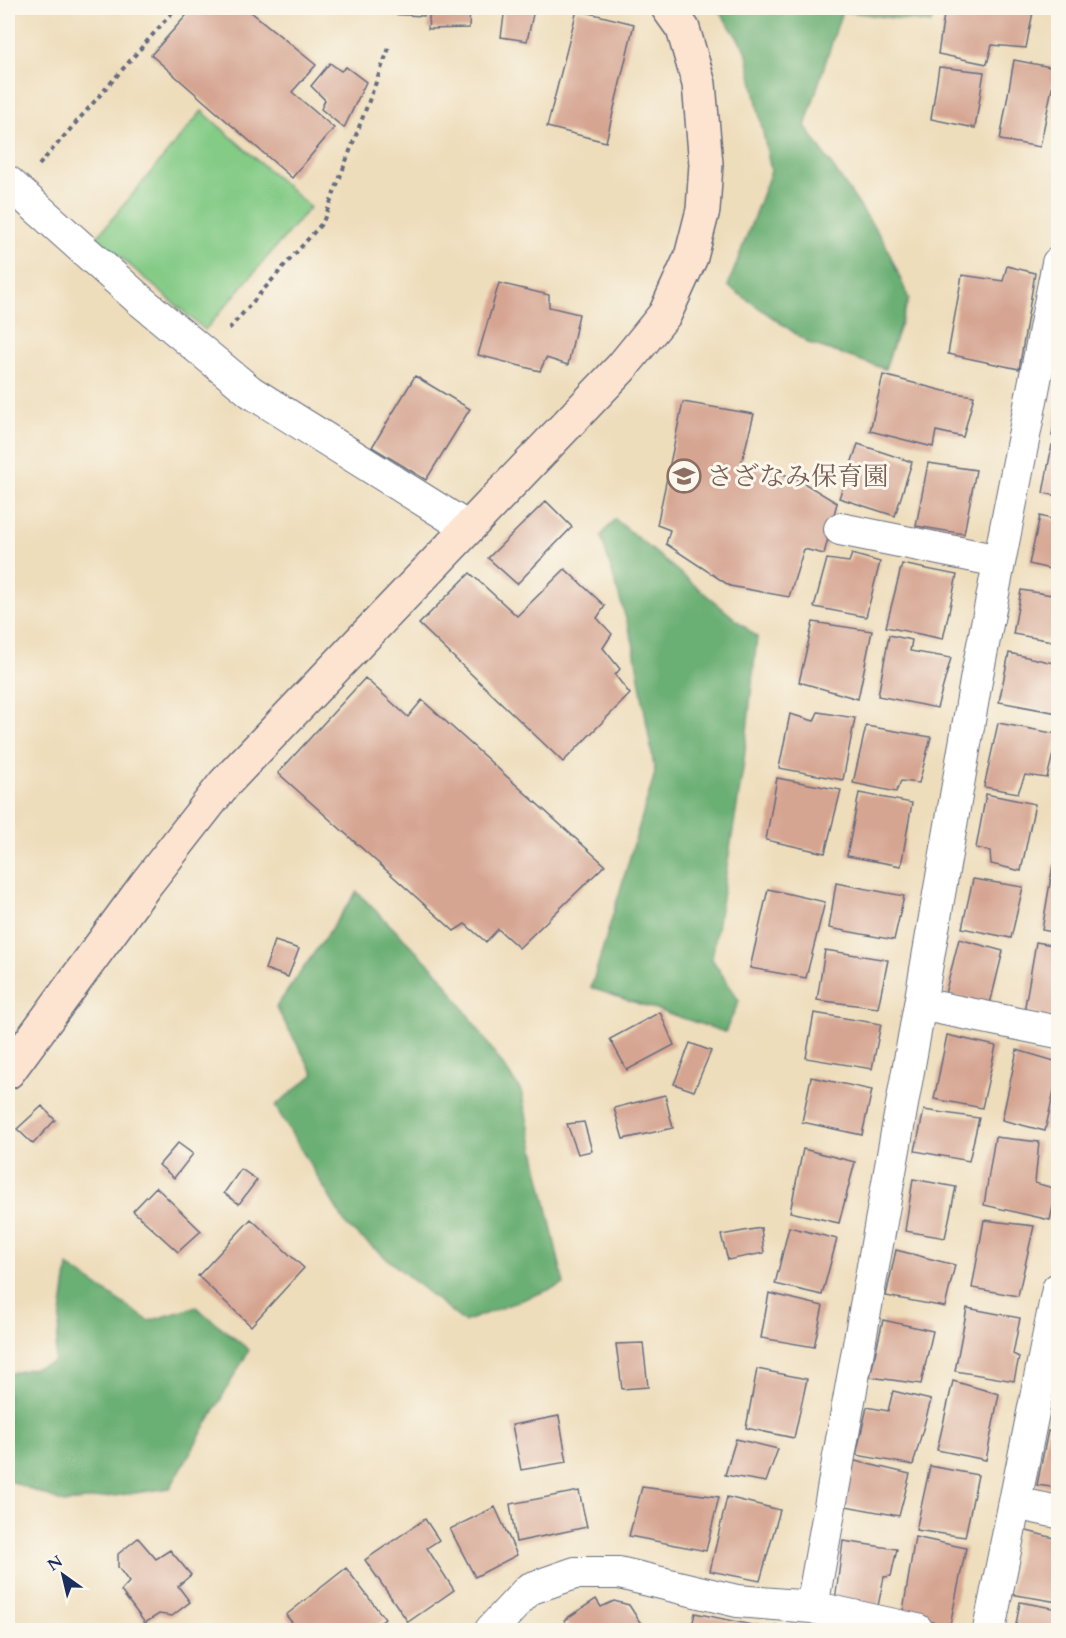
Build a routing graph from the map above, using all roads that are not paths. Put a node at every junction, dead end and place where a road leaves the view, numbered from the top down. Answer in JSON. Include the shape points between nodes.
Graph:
{"nodes":[{"id":1,"x":668,"y":8,"type":"edge"},
{"id":2,"x":12,"y":186,"type":"edge"},
{"id":3,"x":1059,"y":262,"type":"edge"},
{"id":4,"x":1051,"y":338,"type":"edge"},
{"id":5,"x":468,"y":528,"type":"junction"},
{"id":6,"x":840,"y":529,"type":"dead end"},
{"id":7,"x":999,"y":561,"type":"junction"},
{"id":8,"x":920,"y":1004,"type":"junction"},
{"id":9,"x":1059,"y":1032,"type":"edge"},
{"id":10,"x":8,"y":1072,"type":"edge"},
{"id":11,"x":1059,"y":1289,"type":"edge"},
{"id":12,"x":1015,"y":1503,"type":"junction"},
{"id":13,"x":1059,"y":1512,"type":"edge"},
{"id":14,"x":812,"y":1607,"type":"junction"},
{"id":15,"x":491,"y":1630,"type":"edge"},
{"id":16,"x":917,"y":1630,"type":"edge"},
{"id":17,"x":989,"y":1630,"type":"edge"}],
"edges":[{"from":1,"to":5,"type":"street","via":[[683,29],[699,84],[706,164],[703,210],[691,257],[665,314],[621,368]]},
{"from":2,"to":5,"type":"street","via":[[250,392]]},
{"from":3,"to":4,"type":"street"},
{"from":4,"to":7,"type":"street"},
{"from":5,"to":10,"type":"street","via":[[224,784]]},
{"from":6,"to":7,"type":"street"},
{"from":7,"to":8,"type":"street"},
{"from":8,"to":9,"type":"street"},
{"from":8,"to":14,"type":"street"},
{"from":11,"to":12,"type":"street"},
{"from":12,"to":13,"type":"street"},
{"from":12,"to":17,"type":"street"},
{"from":14,"to":15,"type":"street","via":[[737,1600],[619,1573],[575,1573],[529,1589]]},
{"from":14,"to":16,"type":"street"}]}
